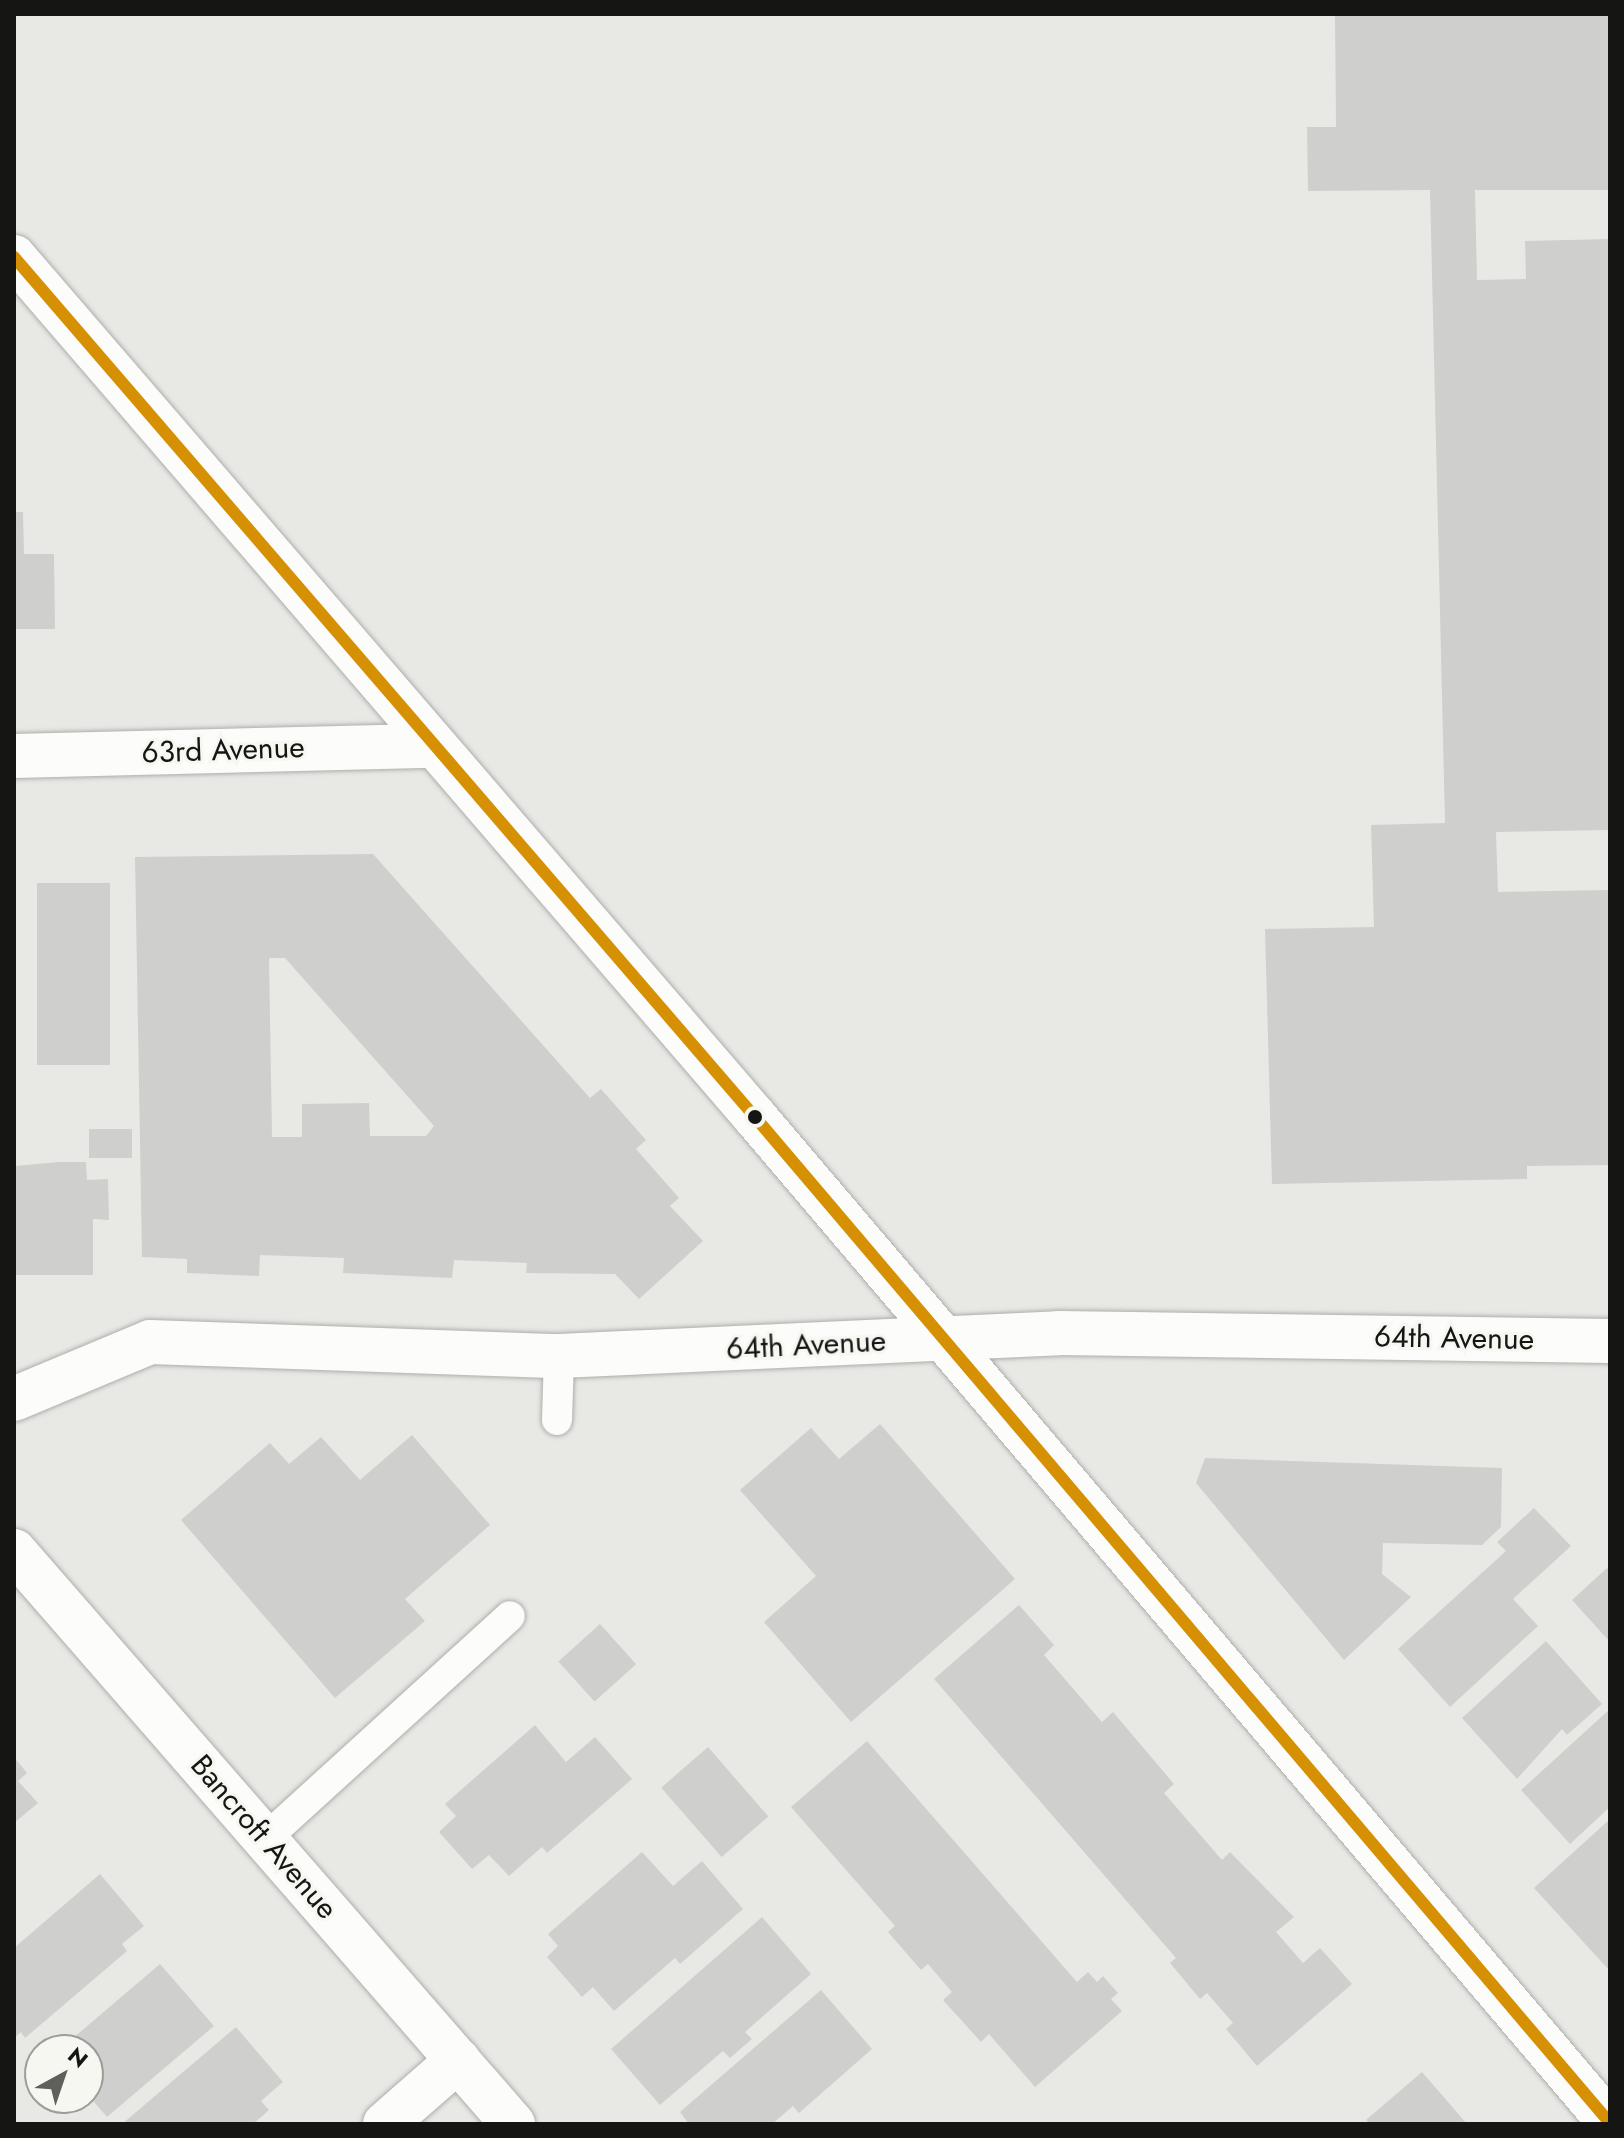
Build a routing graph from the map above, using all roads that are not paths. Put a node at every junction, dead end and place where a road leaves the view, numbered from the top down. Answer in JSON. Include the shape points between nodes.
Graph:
{"nodes":[{"id":1,"x":14,"y":257,"type":"edge"},
{"id":2,"x":432,"y":746,"type":"junction"},
{"id":3,"x":14,"y":756,"type":"edge"},
{"id":4,"x":943,"y":1338,"type":"junction"},
{"id":5,"x":1610,"y":1341,"type":"edge"},
{"id":6,"x":559,"y":1356,"type":"junction"},
{"id":7,"x":14,"y":1399,"type":"edge"},
{"id":8,"x":557,"y":1420,"type":"dead end"},
{"id":9,"x":14,"y":1551,"type":"edge"},
{"id":10,"x":510,"y":1616,"type":"dead end"},
{"id":11,"x":265,"y":1839,"type":"junction"},
{"id":12,"x":458,"y":2060,"type":"junction"},
{"id":13,"x":1610,"y":2123,"type":"edge"},
{"id":14,"x":385,"y":2124,"type":"edge"},
{"id":15,"x":513,"y":2124,"type":"edge"}],
"edges":[{"from":1,"to":2,"type":"street"},
{"from":2,"to":3,"type":"street","name":"63rd Avenue"},
{"from":2,"to":4,"type":"street"},
{"from":4,"to":5,"type":"street","name":"64th Avenue","via":[[1078,1333]]},
{"from":4,"to":6,"type":"street","name":"64th Avenue"},
{"from":4,"to":13,"type":"street"},
{"from":6,"to":7,"type":"street","name":"64th Avenue","via":[[150,1342]]},
{"from":6,"to":8,"type":"lane"},
{"from":9,"to":11,"type":"street","name":"Bancroft Avenue"},
{"from":10,"to":11,"type":"lane"},
{"from":11,"to":12,"type":"street","name":"Bancroft Avenue"},
{"from":12,"to":14,"type":"street"},
{"from":12,"to":15,"type":"street","name":"Bancroft Avenue"}]}
